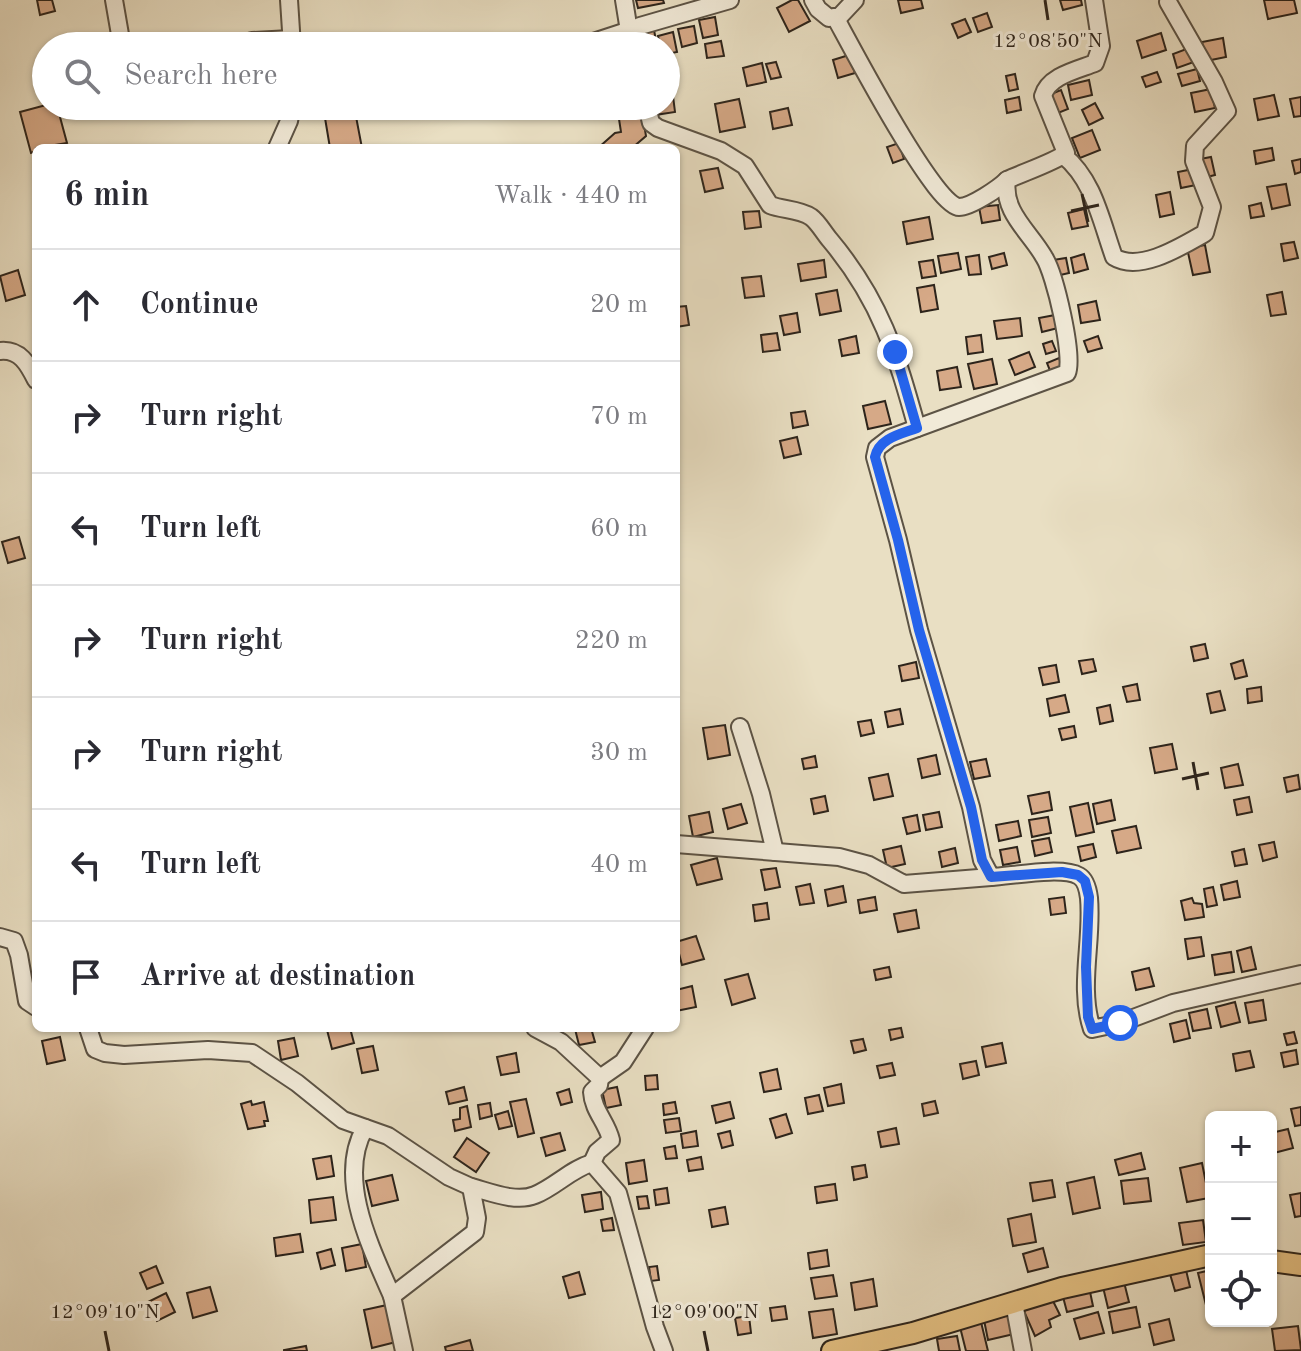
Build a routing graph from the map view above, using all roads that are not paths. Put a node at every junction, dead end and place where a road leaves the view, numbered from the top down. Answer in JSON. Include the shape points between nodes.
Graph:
{"nodes":[{"id":1,"x":114,"y":0,"type":"edge"},
{"id":2,"x":289,"y":0,"type":"edge"},
{"id":3,"x":624,"y":0,"type":"edge"},
{"id":4,"x":730,"y":0,"type":"edge"},
{"id":5,"x":813,"y":0,"type":"edge"},
{"id":6,"x":855,"y":0,"type":"edge"},
{"id":7,"x":1094,"y":0,"type":"edge"},
{"id":8,"x":1168,"y":2,"type":"dead end"},
{"id":9,"x":835,"y":17,"type":"junction"},
{"id":10,"x":633,"y":30,"type":"junction"},
{"id":11,"x":120,"y":32,"type":"edge"},
{"id":12,"x":290,"y":32,"type":"edge"},
{"id":13,"x":626,"y":32,"type":"edge"},
{"id":14,"x":289,"y":120,"type":"edge"},
{"id":15,"x":650,"y":120,"type":"edge"},
{"id":16,"x":279,"y":144,"type":"edge"},
{"id":17,"x":1063,"y":155,"type":"junction"},
{"id":18,"x":1007,"y":180,"type":"junction"},
{"id":19,"x":0,"y":351,"type":"edge"},
{"id":20,"x":32,"y":372,"type":"edge"},
{"id":21,"x":917,"y":428,"type":"junction"},
{"id":22,"x":740,"y":727,"type":"dead end"},
{"id":23,"x":680,"y":844,"type":"edge"},
{"id":24,"x":775,"y":852,"type":"junction"},
{"id":25,"x":991,"y":877,"type":"junction"},
{"id":26,"x":0,"y":937,"type":"edge"},
{"id":27,"x":1301,"y":974,"type":"edge"},
{"id":28,"x":32,"y":1004,"type":"edge"},
{"id":29,"x":89,"y":1032,"type":"edge"},
{"id":30,"x":542,"y":1032,"type":"edge"},
{"id":31,"x":642,"y":1032,"type":"edge"},
{"id":32,"x":600,"y":1078,"type":"junction"},
{"id":33,"x":365,"y":1128,"type":"junction"},
{"id":34,"x":592,"y":1163,"type":"junction"},
{"id":35,"x":471,"y":1187,"type":"junction"},
{"id":36,"x":1205,"y":1256,"type":"edge"},
{"id":37,"x":1277,"y":1262,"type":"edge"},
{"id":38,"x":1301,"y":1265,"type":"edge"},
{"id":39,"x":392,"y":1296,"type":"junction"},
{"id":40,"x":1014,"y":1303,"type":"junction"},
{"id":41,"x":404,"y":1351,"type":"edge"},
{"id":42,"x":664,"y":1351,"type":"edge"},
{"id":43,"x":832,"y":1351,"type":"edge"},
{"id":44,"x":1023,"y":1351,"type":"edge"}],
"edges":[{"from":1,"to":11,"type":"street"},
{"from":2,"to":12,"type":"street"},
{"from":3,"to":10,"type":"street"},
{"from":4,"to":10,"type":"street"},
{"from":5,"to":9,"type":"street","via":[[829,18]]},
{"from":6,"to":9,"type":"street"},
{"from":7,"to":17,"type":"street","via":[[1101,46],[1095,63],[1050,82],[1044,90]]},
{"from":8,"to":17,"type":"street","via":[[1227,111],[1195,146],[1194,161],[1212,207],[1205,233],[1160,257],[1120,261],[1114,257],[1088,184]]},
{"from":9,"to":18,"type":"street","via":[[875,92],[949,203],[966,205]]},
{"from":10,"to":13,"type":"street"},
{"from":14,"to":16,"type":"street"},
{"from":15,"to":21,"type":"street","via":[[745,166],[770,205],[813,218],[880,313]]},
{"from":17,"to":18,"type":"street"},
{"from":18,"to":21,"type":"street","via":[[1010,207],[1053,277],[1067,373]]},
{"from":19,"to":20,"type":"street","via":[[26,360]]},
{"from":21,"to":25,"type":"street","via":[[890,438],[877,448],[875,457],[982,860]]},
{"from":22,"to":24,"type":"street"},
{"from":23,"to":24,"type":"street"},
{"from":24,"to":25,"type":"street","via":[[839,857],[869,865],[904,884]]},
{"from":25,"to":27,"type":"street","via":[[1062,872],[1085,881],[1092,1029],[1173,1003]]},
{"from":26,"to":28,"type":"street","via":[[14,941]]},
{"from":29,"to":33,"type":"street","via":[[95,1049],[105,1053],[252,1053],[343,1120]]},
{"from":30,"to":32,"type":"street"},
{"from":31,"to":32,"type":"street","via":[[623,1062]]},
{"from":32,"to":34,"type":"street","via":[[593,1103],[611,1140]]},
{"from":33,"to":35,"type":"street","via":[[388,1136]]},
{"from":33,"to":39,"type":"street","via":[[357,1142],[355,1188]]},
{"from":34,"to":35,"type":"street","via":[[534,1196],[519,1198]]},
{"from":34,"to":42,"type":"street","via":[[618,1193]]},
{"from":35,"to":39,"type":"street","via":[[475,1232]]},
{"from":36,"to":40,"type":"main road"},
{"from":37,"to":38,"type":"main road"},
{"from":39,"to":41,"type":"street"},
{"from":40,"to":43,"type":"main road"},
{"from":40,"to":44,"type":"street"}]}
